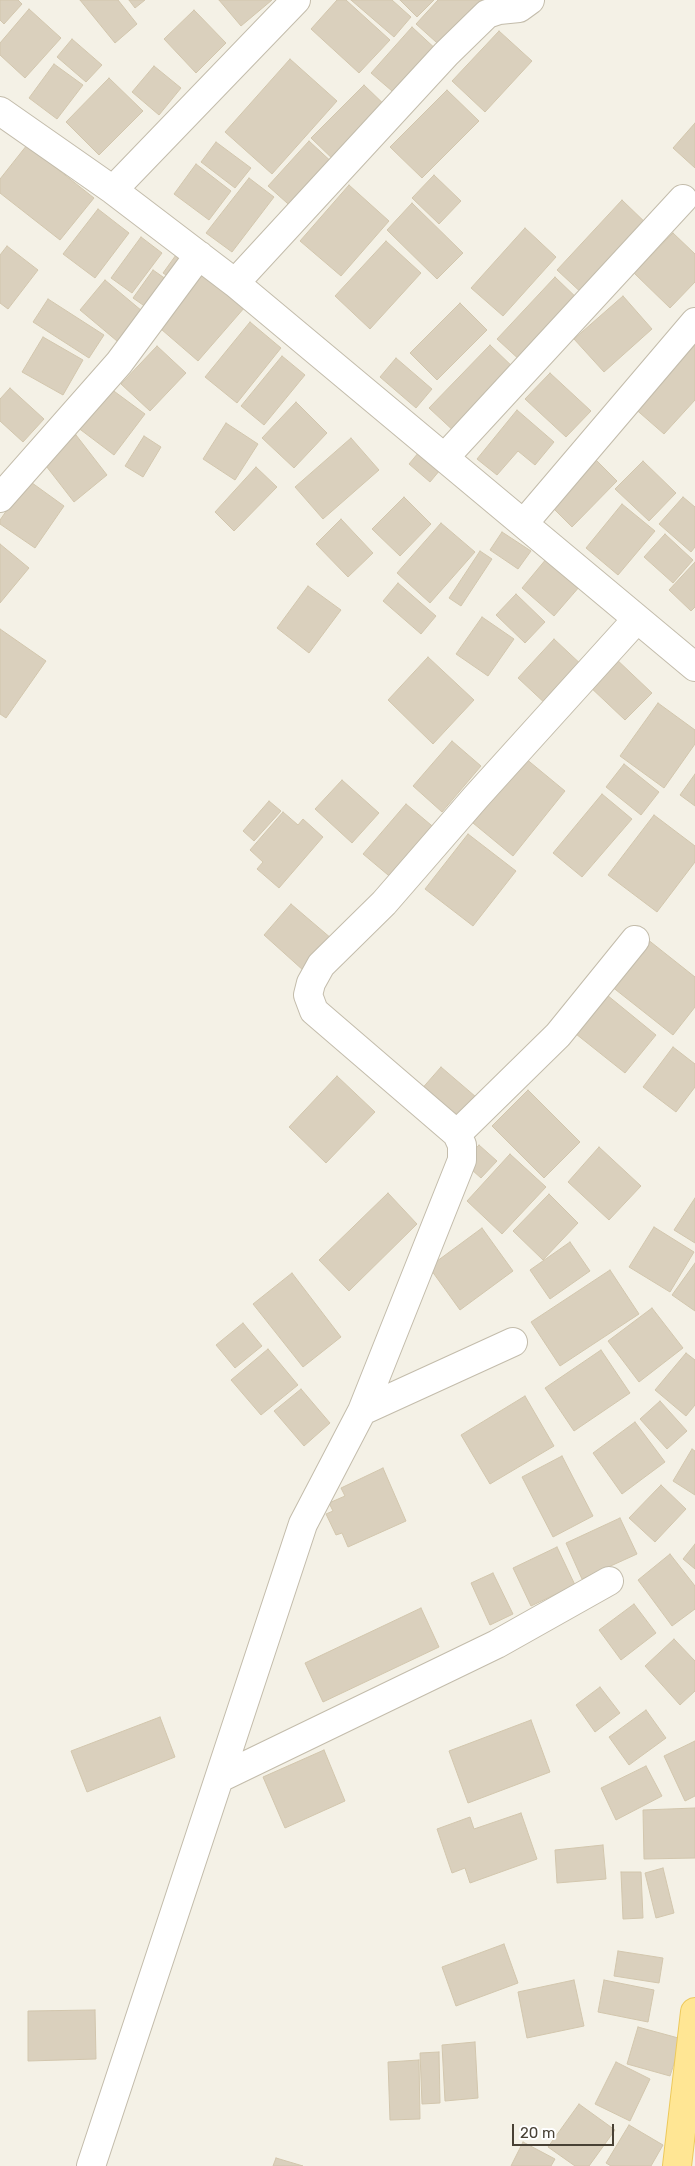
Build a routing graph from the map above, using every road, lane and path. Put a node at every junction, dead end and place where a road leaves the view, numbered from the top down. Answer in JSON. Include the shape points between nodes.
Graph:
{"nodes":[{"id":1,"x":296,"y":0,"type":"edge"},
{"id":2,"x":530,"y":0,"type":"edge"},
{"id":3,"x":0,"y":111,"type":"edge"},
{"id":4,"x":113,"y":190,"type":"junction"},
{"id":5,"x":683,"y":199,"type":"dead end"},
{"id":6,"x":199,"y":255,"type":"junction"},
{"id":7,"x":234,"y":282,"type":"junction"},
{"id":8,"x":695,"y":322,"type":"edge"},
{"id":9,"x":445,"y":457,"type":"junction"},
{"id":10,"x":0,"y":498,"type":"edge"},
{"id":11,"x":524,"y":523,"type":"junction"},
{"id":12,"x":638,"y":619,"type":"junction"},
{"id":13,"x":695,"y":667,"type":"edge"},
{"id":14,"x":635,"y":940,"type":"dead end"},
{"id":15,"x":457,"y":1134,"type":"junction"},
{"id":16,"x":513,"y":1342,"type":"dead end"},
{"id":17,"x":362,"y":1411,"type":"junction"},
{"id":18,"x":609,"y":1581,"type":"dead end"},
{"id":19,"x":220,"y":1778,"type":"junction"},
{"id":20,"x":695,"y":2012,"type":"edge"},
{"id":21,"x":91,"y":2166,"type":"edge"},
{"id":22,"x":677,"y":2166,"type":"edge"}],
"edges":[{"from":1,"to":4,"type":"street"},
{"from":2,"to":7,"type":"street","via":[[519,8],[487,14]]},
{"from":3,"to":4,"type":"street"},
{"from":4,"to":6,"type":"street"},
{"from":5,"to":9,"type":"street"},
{"from":6,"to":7,"type":"street"},
{"from":6,"to":10,"type":"street","via":[[119,363]]},
{"from":7,"to":9,"type":"street"},
{"from":8,"to":11,"type":"street"},
{"from":9,"to":11,"type":"street"},
{"from":11,"to":12,"type":"street"},
{"from":12,"to":13,"type":"street"},
{"from":12,"to":15,"type":"street","via":[[384,903],[321,965],[311,982],[308,995],[314,1011]]},
{"from":14,"to":15,"type":"street","via":[[558,1035]]},
{"from":15,"to":17,"type":"street","via":[[462,1145],[462,1160]]},
{"from":16,"to":17,"type":"street"},
{"from":17,"to":19,"type":"street","via":[[303,1524]]},
{"from":18,"to":19,"type":"street","via":[[497,1644]]},
{"from":19,"to":21,"type":"street"},
{"from":20,"to":22,"type":"main road"}]}
